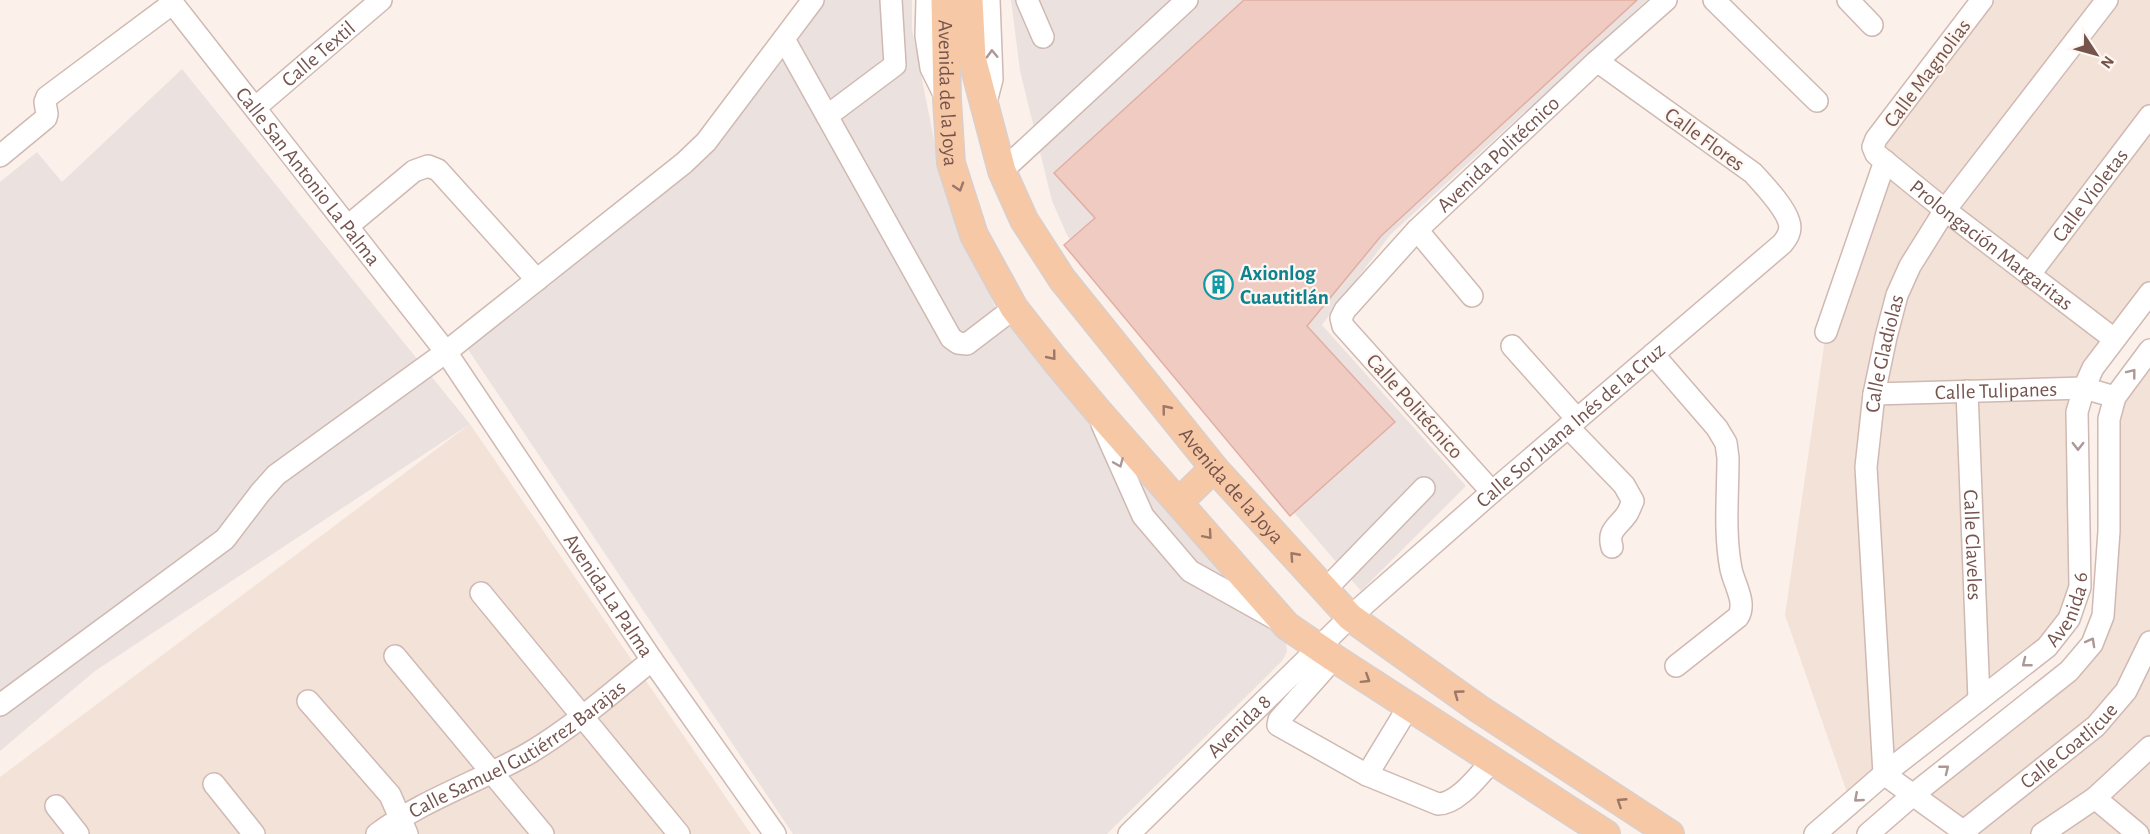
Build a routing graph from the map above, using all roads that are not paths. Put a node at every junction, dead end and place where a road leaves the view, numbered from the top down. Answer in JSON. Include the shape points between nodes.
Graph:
{"nodes":[{"id":1,"x":381,"y":0,"type":"edge"},
{"id":2,"x":813,"y":0,"type":"edge"},
{"id":3,"x":873,"y":0,"type":"edge"},
{"id":4,"x":891,"y":0,"type":"edge"},
{"id":5,"x":1027,"y":0,"type":"edge"},
{"id":6,"x":1187,"y":0,"type":"edge"},
{"id":7,"x":1666,"y":0,"type":"edge"},
{"id":8,"x":1714,"y":0,"type":"edge"},
{"id":9,"x":1848,"y":0,"type":"edge"},
{"id":10,"x":1982,"y":0,"type":"edge"},
{"id":11,"x":2107,"y":0,"type":"edge"},
{"id":12,"x":172,"y":2,"type":"edge"},
{"id":13,"x":957,"y":3,"type":"edge"},
{"id":14,"x":893,"y":21,"type":"junction"},
{"id":15,"x":1872,"y":25,"type":"dead end"},
{"id":16,"x":1043,"y":37,"type":"dead end"},
{"id":17,"x":784,"y":39,"type":"junction"},
{"id":18,"x":1597,"y":61,"type":"junction"},
{"id":19,"x":1817,"y":101,"type":"dead end"},
{"id":20,"x":256,"y":107,"type":"junction"},
{"id":21,"x":827,"y":116,"type":"junction"},
{"id":22,"x":2150,"y":116,"type":"edge"},
{"id":23,"x":1879,"y":154,"type":"junction"},
{"id":24,"x":0,"y":156,"type":"edge"},
{"id":25,"x":1002,"y":171,"type":"junction"},
{"id":26,"x":1945,"y":210,"type":"junction"},
{"id":27,"x":348,"y":226,"type":"junction"},
{"id":28,"x":1417,"y":230,"type":"junction"},
{"id":29,"x":1789,"y":234,"type":"joint"},
{"id":30,"x":2030,"y":274,"type":"junction"},
{"id":31,"x":537,"y":280,"type":"junction"},
{"id":32,"x":2150,"y":293,"type":"edge"},
{"id":33,"x":1472,"y":296,"type":"dead end"},
{"id":34,"x":1014,"y":308,"type":"junction"},
{"id":35,"x":1341,"y":318,"type":"joint"},
{"id":36,"x":1826,"y":332,"type":"dead end"},
{"id":37,"x":2114,"y":339,"type":"junction"},
{"id":38,"x":1512,"y":346,"type":"dead end"},
{"id":39,"x":2150,"y":350,"type":"edge"},
{"id":40,"x":446,"y":352,"type":"junction"},
{"id":41,"x":1653,"y":354,"type":"junction"},
{"id":42,"x":2084,"y":388,"type":"junction"},
{"id":43,"x":1967,"y":391,"type":"junction"},
{"id":44,"x":1874,"y":394,"type":"junction"},
{"id":45,"x":2115,"y":397,"type":"junction"},
{"id":46,"x":1096,"y":410,"type":"junction"},
{"id":47,"x":1573,"y":423,"type":"junction"},
{"id":48,"x":1214,"y":468,"type":"junction"},
{"id":49,"x":1424,"y":488,"type":"dead end"},
{"id":50,"x":1492,"y":492,"type":"junction"},
{"id":51,"x":1179,"y":502,"type":"junction"},
{"id":52,"x":2078,"y":529,"type":"junction"},
{"id":53,"x":2109,"y":531,"type":"junction"},
{"id":54,"x":1612,"y":548,"type":"dead end"},
{"id":55,"x":1325,"y":590,"type":"junction"},
{"id":56,"x":481,"y":593,"type":"dead end"},
{"id":57,"x":1350,"y":617,"type":"junction"},
{"id":58,"x":1287,"y":626,"type":"junction"},
{"id":59,"x":2149,"y":648,"type":"edge"},
{"id":60,"x":1326,"y":653,"type":"junction"},
{"id":61,"x":395,"y":656,"type":"dead end"},
{"id":62,"x":652,"y":660,"type":"junction"},
{"id":63,"x":1676,"y":666,"type":"dead end"},
{"id":64,"x":1300,"y":680,"type":"junction"},
{"id":65,"x":1979,"y":699,"type":"junction"},
{"id":66,"x":308,"y":701,"type":"dead end"},
{"id":67,"x":0,"y":705,"type":"edge"},
{"id":68,"x":1409,"y":706,"type":"junction"},
{"id":69,"x":582,"y":716,"type":"junction"},
{"id":70,"x":2149,"y":751,"type":"edge"},
{"id":71,"x":1492,"y":760,"type":"junction"},
{"id":72,"x":491,"y":772,"type":"junction"},
{"id":73,"x":1884,"y":774,"type":"junction"},
{"id":74,"x":1367,"y":775,"type":"junction"},
{"id":75,"x":214,"y":784,"type":"dead end"},
{"id":76,"x":1914,"y":794,"type":"junction"},
{"id":77,"x":2095,"y":798,"type":"junction"},
{"id":78,"x":56,"y":806,"type":"dead end"},
{"id":79,"x":403,"y":826,"type":"edge"},
{"id":80,"x":1966,"y":833,"type":"edge"},
{"id":81,"x":78,"y":834,"type":"edge"},
{"id":82,"x":254,"y":834,"type":"edge"},
{"id":83,"x":377,"y":834,"type":"edge"},
{"id":84,"x":543,"y":834,"type":"edge"},
{"id":85,"x":679,"y":834,"type":"edge"},
{"id":86,"x":775,"y":834,"type":"edge"},
{"id":87,"x":1129,"y":834,"type":"edge"},
{"id":88,"x":1606,"y":834,"type":"edge"},
{"id":89,"x":1670,"y":834,"type":"edge"},
{"id":90,"x":1815,"y":834,"type":"edge"},
{"id":91,"x":1868,"y":834,"type":"edge"},
{"id":92,"x":2042,"y":834,"type":"edge"},
{"id":93,"x":2138,"y":834,"type":"edge"}],
"edges":[{"from":1,"to":20,"type":"street","name":"Calle Textil"},
{"from":2,"to":17,"type":"street"},
{"from":3,"to":14,"type":"street"},
{"from":4,"to":14,"type":"street"},
{"from":5,"to":16,"type":"street"},
{"from":6,"to":25,"type":"street"},
{"from":7,"to":18,"type":"street","name":"Avenida Politécnico"},
{"from":8,"to":19,"type":"street"},
{"from":9,"to":15,"type":"street"},
{"from":10,"to":23,"type":"street","name":"Calle Magnolias","via":[[1876,139]]},
{"from":11,"to":26,"type":"street","name":"Calle Gladiolas"},
{"from":12,"to":20,"type":"street","name":"Calle San Antonio La Palma"},
{"from":12,"to":24,"type":"street","via":[[47,97],[46,118]]},
{"from":25,"to":13,"type":"main road","name":"Avenida de la Joya","one_way":true},
{"from":13,"to":34,"type":"main road","name":"Avenida de la Joya","one_way":true,"via":[[947,100],[951,163],[974,235]]},
{"from":14,"to":21,"type":"street","via":[[895,65]]},
{"from":17,"to":21,"type":"street"},
{"from":17,"to":31,"type":"street","via":[[684,163]]},
{"from":18,"to":28,"type":"street","name":"Avenida Politécnico"},
{"from":18,"to":29,"type":"street","name":"Calle Flores","via":[[1753,173],[1789,222]]},
{"from":20,"to":27,"type":"street","name":"Calle San Antonio La Palma"},
{"from":21,"to":34,"type":"street","via":[[951,338],[967,344]]},
{"from":22,"to":30,"type":"street","name":"Calle Violetas"},
{"from":23,"to":26,"type":"street","name":"Prolongación Margaritas"},
{"from":23,"to":36,"type":"street","name":"Calle Magnolias"},
{"from":48,"to":25,"type":"main road","name":"Avenida de la Joya","one_way":true,"via":[[1062,279],[1024,220]]},
{"from":26,"to":30,"type":"street","name":"Prolongación Margaritas"},
{"from":26,"to":44,"type":"street","name":"Calle Gladiolas","via":[[1897,295]]},
{"from":27,"to":31,"type":"street","via":[[414,171],[428,166],[438,170]]},
{"from":27,"to":40,"type":"street","name":"Calle San Antonio La Palma"},
{"from":28,"to":33,"type":"street"},
{"from":28,"to":35,"type":"street","name":"Avenida Politécnico"},
{"from":29,"to":41,"type":"street","name":"Calle Sor Juana Inés de la Cruz"},
{"from":30,"to":37,"type":"street","name":"Prolongación Margaritas"},
{"from":31,"to":40,"type":"street"},
{"from":32,"to":37,"type":"street","name":"Avenida 6"},
{"from":34,"to":46,"type":"main road","name":"Avenida de la Joya","one_way":true},
{"from":35,"to":50,"type":"street","name":"Calle Politécnico","via":[[1343,326]]},
{"from":37,"to":42,"type":"street","name":"Avenida 6"},
{"from":38,"to":47,"type":"street"},
{"from":45,"to":39,"type":"street","name":"Avenida 6","one_way":true},
{"from":40,"to":62,"type":"street","name":"Avenida La Palma"},
{"from":40,"to":67,"type":"street","via":[[276,475],[225,539]]},
{"from":41,"to":47,"type":"street","name":"Calle Sor Juana Inés de la Cruz"},
{"from":41,"to":63,"type":"street","via":[[1726,443],[1728,551],[1742,605],[1738,617]]},
{"from":42,"to":43,"type":"street","name":"Calle Tulipanes"},
{"from":42,"to":45,"type":"street","name":"Calle Tulipanes"},
{"from":42,"to":52,"type":"street","name":"Avenida 6","one_way":true,"via":[[2078,412]]},
{"from":43,"to":44,"type":"street","name":"Calle Tulipanes"},
{"from":43,"to":65,"type":"street","name":"Calle Claveles"},
{"from":44,"to":73,"type":"street","name":"Calle Gladiolas","via":[[1866,467]]},
{"from":45,"to":53,"type":"street","name":"Avenida 6","via":[[2109,418]]},
{"from":46,"to":51,"type":"main road","name":"Avenida de la Joya"},
{"from":46,"to":58,"type":"street","one_way":true,"via":[[1143,516],[1190,571]]},
{"from":47,"to":50,"type":"street","name":"Calle Sor Juana Inés de la Cruz"},
{"from":47,"to":54,"type":"street","via":[[1624,484],[1633,501],[1612,530]]},
{"from":48,"to":51,"type":"main road"},
{"from":55,"to":48,"type":"main road","name":"Avenida de la Joya","one_way":true},
{"from":49,"to":55,"type":"street"},
{"from":50,"to":57,"type":"street","name":"Calle Sor Juana Inés de la Cruz"},
{"from":51,"to":58,"type":"main road","name":"Avenida de la Joya","one_way":true},
{"from":52,"to":53,"type":"street"},
{"from":52,"to":65,"type":"street","name":"Avenida 6","one_way":true,"via":[[2080,587],[2069,619],[2047,647]]},
{"from":76,"to":53,"type":"street","name":"Avenida 6","one_way":true,"via":[[2069,671],[2092,644],[2103,616]]},
{"from":55,"to":57,"type":"main road","name":"Avenida de la Joya"},
{"from":56,"to":69,"type":"street"},
{"from":57,"to":60,"type":"street","name":"Avenida 8"},
{"from":89,"to":57,"type":"main road","name":"Avenida de la Joya","one_way":true,"via":[[1479,709]]},
{"from":58,"to":60,"type":"main road","name":"Avenida de la Joya"},
{"from":59,"to":80,"type":"street","name":"Calle Coatlicue","via":[[2126,691],[2096,726]]},
{"from":60,"to":64,"type":"street","name":"Avenida 8"},
{"from":60,"to":68,"type":"main road","name":"Avenida de la Joya","one_way":true},
{"from":61,"to":72,"type":"street"},
{"from":62,"to":69,"type":"street","name":"Calle Samuel Gutiérrez Barajas"},
{"from":62,"to":86,"type":"street","name":"Avenida La Palma"},
{"from":64,"to":74,"type":"street","via":[[1278,724]]},
{"from":64,"to":87,"type":"street","name":"Avenida 8"},
{"from":65,"to":73,"type":"street","name":"Avenida 6"},
{"from":66,"to":79,"type":"street","via":[[390,795]]},
{"from":68,"to":71,"type":"main road","name":"Avenida de la Joya"},
{"from":68,"to":74,"type":"street"},
{"from":69,"to":72,"type":"street","name":"Calle Samuel Gutiérrez Barajas","via":[[531,751]]},
{"from":69,"to":85,"type":"street"},
{"from":70,"to":77,"type":"street"},
{"from":71,"to":74,"type":"street","via":[[1447,804],[1438,804]]},
{"from":71,"to":88,"type":"main road","name":"Avenida de la Joya"},
{"from":72,"to":79,"type":"street","name":"Calle Samuel Gutiérrez Barajas"},
{"from":72,"to":84,"type":"street"},
{"from":73,"to":76,"type":"street"},
{"from":73,"to":90,"type":"street","name":"Avenida 6","one_way":true},
{"from":75,"to":82,"type":"street"},
{"from":76,"to":80,"type":"street"},
{"from":76,"to":91,"type":"street","name":"Avenida 6"},
{"from":77,"to":92,"type":"street"},
{"from":77,"to":93,"type":"street"},
{"from":78,"to":81,"type":"street"},
{"from":79,"to":83,"type":"street","name":"Calle Samuel Gutiérrez Barajas"}]}
